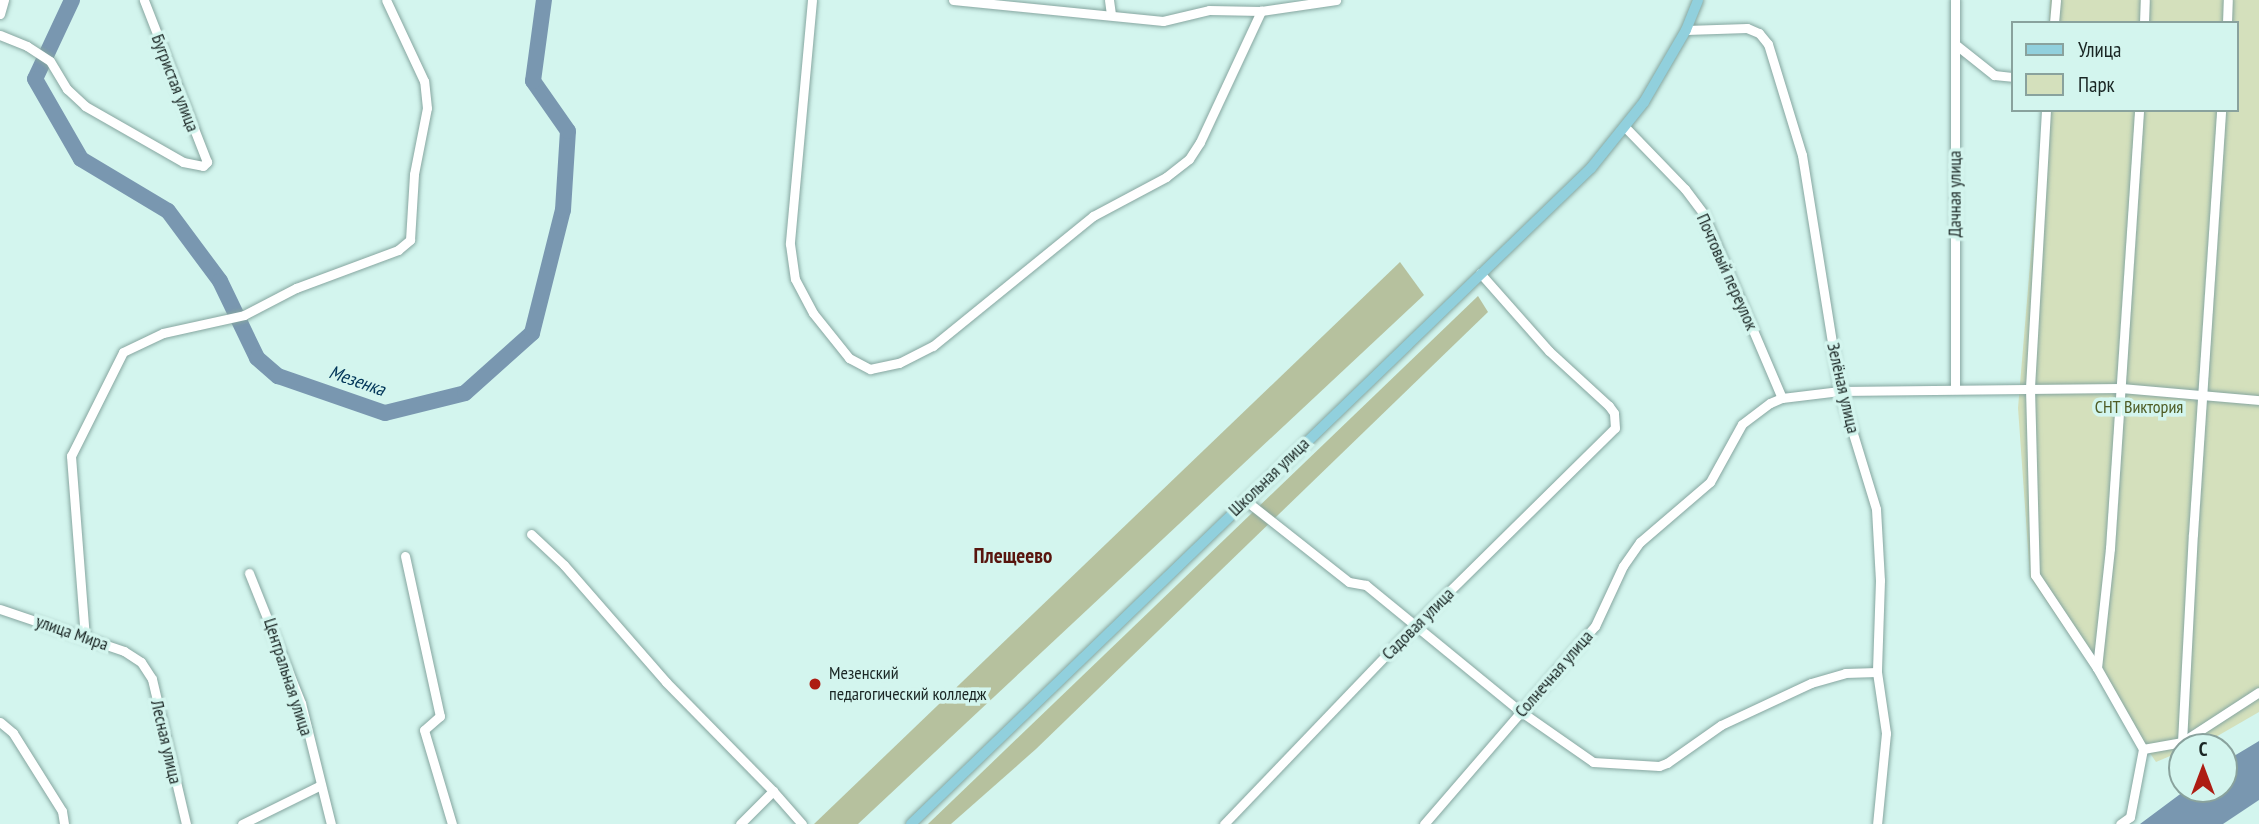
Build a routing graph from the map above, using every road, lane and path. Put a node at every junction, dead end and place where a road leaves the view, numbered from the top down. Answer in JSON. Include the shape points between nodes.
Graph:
{"nodes":[{"id":1,"x":4,"y":0,"type":"edge"},
{"id":2,"x":144,"y":0,"type":"edge"},
{"id":3,"x":386,"y":0,"type":"edge"},
{"id":4,"x":812,"y":0,"type":"edge"},
{"id":5,"x":953,"y":0,"type":"edge"},
{"id":6,"x":1110,"y":0,"type":"edge"},
{"id":7,"x":1336,"y":0,"type":"edge"},
{"id":8,"x":1698,"y":0,"type":"edge"},
{"id":9,"x":1955,"y":0,"type":"edge"},
{"id":10,"x":2056,"y":0,"type":"edge"},
{"id":11,"x":2146,"y":0,"type":"edge"},
{"id":12,"x":2228,"y":0,"type":"edge"},
{"id":13,"x":1261,"y":11,"type":"junction"},
{"id":14,"x":0,"y":14,"type":"edge"},
{"id":15,"x":1111,"y":14,"type":"junction"},
{"id":16,"x":2054,"y":21,"type":"edge"},
{"id":17,"x":2144,"y":21,"type":"edge"},
{"id":18,"x":2227,"y":21,"type":"edge"},
{"id":19,"x":1686,"y":30,"type":"junction"},
{"id":20,"x":0,"y":35,"type":"edge"},
{"id":21,"x":1955,"y":44,"type":"junction"},
{"id":22,"x":2010,"y":77,"type":"edge"},
{"id":23,"x":2046,"y":112,"type":"edge"},
{"id":24,"x":2139,"y":112,"type":"edge"},
{"id":25,"x":2221,"y":112,"type":"edge"},
{"id":26,"x":1625,"y":127,"type":"junction"},
{"id":27,"x":1480,"y":273,"type":"junction"},
{"id":28,"x":2030,"y":388,"type":"junction"},
{"id":29,"x":2121,"y":388,"type":"junction"},
{"id":30,"x":1955,"y":389,"type":"junction"},
{"id":31,"x":1840,"y":391,"type":"junction"},
{"id":32,"x":2203,"y":394,"type":"junction"},
{"id":33,"x":1782,"y":398,"type":"junction"},
{"id":34,"x":2259,"y":400,"type":"edge"},
{"id":35,"x":1245,"y":500,"type":"junction"},
{"id":36,"x":531,"y":534,"type":"dead end"},
{"id":37,"x":405,"y":556,"type":"dead end"},
{"id":38,"x":249,"y":573,"type":"dead end"},
{"id":39,"x":0,"y":609,"type":"edge"},
{"id":40,"x":1414,"y":626,"type":"junction"},
{"id":41,"x":85,"y":638,"type":"junction"},
{"id":42,"x":141,"y":662,"type":"joint"},
{"id":43,"x":2097,"y":668,"type":"junction"},
{"id":44,"x":1877,"y":672,"type":"junction"},
{"id":45,"x":2259,"y":692,"type":"edge"},
{"id":46,"x":1520,"y":712,"type":"junction"},
{"id":47,"x":0,"y":722,"type":"edge"},
{"id":48,"x":2183,"y":733,"type":"edge"},
{"id":49,"x":2196,"y":733,"type":"edge"},
{"id":50,"x":2168,"y":745,"type":"edge"},
{"id":51,"x":2143,"y":749,"type":"junction"},
{"id":52,"x":321,"y":785,"type":"junction"},
{"id":53,"x":773,"y":792,"type":"junction"},
{"id":54,"x":64,"y":824,"type":"edge"},
{"id":55,"x":186,"y":824,"type":"edge"},
{"id":56,"x":242,"y":824,"type":"edge"},
{"id":57,"x":331,"y":824,"type":"edge"},
{"id":58,"x":453,"y":824,"type":"edge"},
{"id":59,"x":740,"y":824,"type":"edge"},
{"id":60,"x":802,"y":824,"type":"edge"},
{"id":61,"x":911,"y":824,"type":"edge"},
{"id":62,"x":1224,"y":824,"type":"edge"},
{"id":63,"x":1424,"y":824,"type":"edge"},
{"id":64,"x":1877,"y":824,"type":"edge"},
{"id":65,"x":2120,"y":824,"type":"edge"}],
"edges":[{"from":1,"to":14,"type":"street"},
{"from":2,"to":20,"type":"street","name":"Бугристая улица","via":[[206,165],[183,162],[85,106],[67,89],[50,61]]},
{"from":3,"to":41,"type":"street","via":[[424,82],[427,108],[414,174],[410,240],[398,250],[296,288],[244,315],[163,333],[122,352],[71,456]]},
{"from":4,"to":13,"type":"street","via":[[790,244],[795,279],[813,313],[849,358],[870,369],[900,363],[933,346],[1093,216],[1166,177],[1189,159]]},
{"from":5,"to":15,"type":"street"},
{"from":6,"to":15,"type":"street"},
{"from":7,"to":13,"type":"street"},
{"from":8,"to":19,"type":"main road","name":"Школьная улица"},
{"from":9,"to":21,"type":"street","name":"Дачная улица"},
{"from":10,"to":16,"type":"street"},
{"from":11,"to":17,"type":"street"},
{"from":12,"to":18,"type":"street"},
{"from":13,"to":15,"type":"street","via":[[1209,10],[1163,21]]},
{"from":19,"to":26,"type":"main road","name":"Школьная улица"},
{"from":19,"to":31,"type":"street","name":"Зелёная улица","via":[[1747,28],[1768,44],[1802,155]]},
{"from":21,"to":22,"type":"street","via":[[1994,75]]},
{"from":21,"to":30,"type":"street","name":"Дачная улица"},
{"from":23,"to":28,"type":"street"},
{"from":24,"to":29,"type":"street"},
{"from":25,"to":32,"type":"street"},
{"from":26,"to":27,"type":"main road","name":"Школьная улица","via":[[1591,168]]},
{"from":26,"to":33,"type":"street","name":"Почтовый переулок","via":[[1703,213]]},
{"from":27,"to":35,"type":"main road","name":"Школьная улица"},
{"from":27,"to":40,"type":"street","name":"Садовая улица","via":[[1549,351],[1609,406],[1615,413],[1615,428]]},
{"from":28,"to":29,"type":"street"},
{"from":28,"to":30,"type":"street"},
{"from":28,"to":43,"type":"street","via":[[2035,575]]},
{"from":29,"to":32,"type":"street"},
{"from":29,"to":43,"type":"street"},
{"from":30,"to":31,"type":"street"},
{"from":31,"to":33,"type":"street"},
{"from":31,"to":44,"type":"street","name":"Зелёная улица","via":[[1876,509],[1881,580]]},
{"from":32,"to":34,"type":"street"},
{"from":32,"to":48,"type":"street"},
{"from":33,"to":46,"type":"street","name":"Солнечная улица","via":[[1742,424],[1710,482],[1640,542],[1623,566],[1595,626]]},
{"from":35,"to":40,"type":"street","via":[[1349,582],[1366,585]]},
{"from":35,"to":61,"type":"main road","name":"Школьная улица"},
{"from":36,"to":53,"type":"street"},
{"from":37,"to":58,"type":"street","via":[[440,716],[424,730]]},
{"from":38,"to":52,"type":"street","name":"Центральная улица","via":[[301,703]]},
{"from":39,"to":41,"type":"street","name":"улица Мира"},
{"from":40,"to":46,"type":"street"},
{"from":40,"to":62,"type":"street","name":"Садовая улица"},
{"from":41,"to":42,"type":"street","name":"улица Мира"},
{"from":42,"to":55,"type":"street","name":"Лесная улица","via":[[152,679]]},
{"from":43,"to":51,"type":"street"},
{"from":44,"to":46,"type":"street","via":[[1845,673],[1811,683],[1721,725],[1659,766],[1593,762]]},
{"from":44,"to":64,"type":"street","name":"Зелёная улица","via":[[1886,733]]},
{"from":45,"to":49,"type":"street"},
{"from":46,"to":63,"type":"street","name":"Солнечная улица"},
{"from":47,"to":54,"type":"street","via":[[13,733],[62,811]]},
{"from":50,"to":51,"type":"street"},
{"from":51,"to":65,"type":"street","via":[[2130,817]]},
{"from":52,"to":56,"type":"street"},
{"from":52,"to":57,"type":"street","name":"Центральная улица"},
{"from":53,"to":59,"type":"street"},
{"from":53,"to":60,"type":"street"}]}
